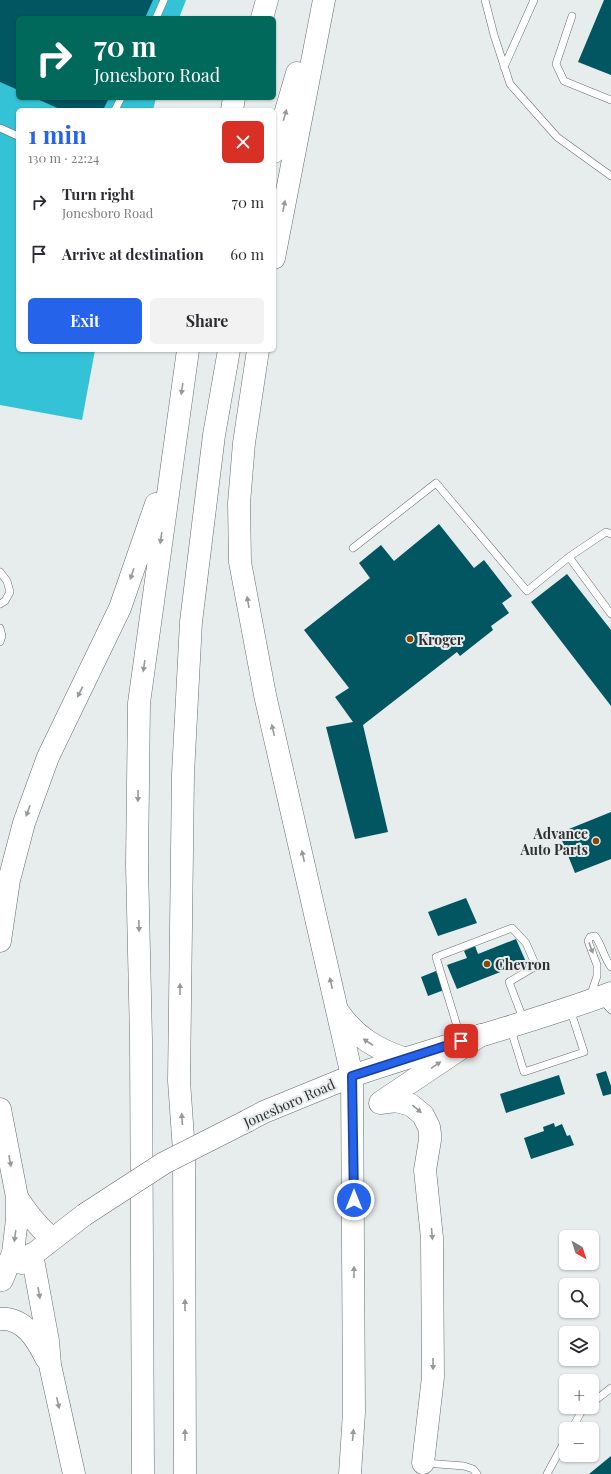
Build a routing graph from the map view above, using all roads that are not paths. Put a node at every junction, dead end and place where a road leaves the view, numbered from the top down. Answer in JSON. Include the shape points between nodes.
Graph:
{"nodes":[{"id":1,"x":164,"y":0,"type":"edge"},
{"id":2,"x":267,"y":0,"type":"edge"},
{"id":3,"x":319,"y":0,"type":"edge"},
{"id":4,"x":324,"y":0,"type":"edge"},
{"id":5,"x":485,"y":0,"type":"edge"},
{"id":6,"x":534,"y":0,"type":"edge"},
{"id":7,"x":157,"y":16,"type":"edge"},
{"id":8,"x":263,"y":16,"type":"edge"},
{"id":9,"x":572,"y":16,"type":"dead end"},
{"id":10,"x":504,"y":67,"type":"junction"},
{"id":11,"x":611,"y":100,"type":"edge"},
{"id":12,"x":0,"y":128,"type":"edge"},
{"id":13,"x":16,"y":135,"type":"edge"},
{"id":14,"x":276,"y":145,"type":"edge"},
{"id":15,"x":611,"y":176,"type":"edge"},
{"id":16,"x":276,"y":248,"type":"edge"},
{"id":17,"x":188,"y":352,"type":"edge"},
{"id":18,"x":229,"y":352,"type":"edge"},
{"id":19,"x":258,"y":352,"type":"edge"},
{"id":20,"x":172,"y":457,"type":"junction"},
{"id":21,"x":611,"y":534,"type":"edge"},
{"id":22,"x":354,"y":548,"type":"dead end"},
{"id":23,"x":569,"y":557,"type":"junction"},
{"id":24,"x":0,"y":572,"type":"edge"},
{"id":25,"x":0,"y":604,"type":"edge"},
{"id":26,"x":611,"y":614,"type":"edge"},
{"id":27,"x":0,"y":628,"type":"edge"},
{"id":28,"x":0,"y":642,"type":"edge"},
{"id":29,"x":0,"y":941,"type":"edge"},
{"id":30,"x":611,"y":967,"type":"edge"},
{"id":31,"x":596,"y":1002,"type":"edge"},
{"id":32,"x":337,"y":1010,"type":"junction"},
{"id":33,"x":517,"y":1024,"type":"junction"},
{"id":34,"x":471,"y":1038,"type":"junction"},
{"id":35,"x":403,"y":1058,"type":"junction"},
{"id":36,"x":352,"y":1076,"type":"junction"},
{"id":37,"x":380,"y":1103,"type":"junction"},
{"id":38,"x":0,"y":1109,"type":"edge"},
{"id":39,"x":353,"y":1137,"type":"junction"},
{"id":40,"x":17,"y":1197,"type":"junction"},
{"id":41,"x":52,"y":1240,"type":"junction"},
{"id":42,"x":32,"y":1254,"type":"junction"},
{"id":43,"x":1,"y":1281,"type":"edge"},
{"id":44,"x":0,"y":1319,"type":"edge"},
{"id":45,"x":50,"y":1365,"type":"junction"},
{"id":46,"x":611,"y":1388,"type":"edge"},
{"id":47,"x":599,"y":1397,"type":"edge"},
{"id":48,"x":559,"y":1452,"type":"edge"},
{"id":49,"x":423,"y":1463,"type":"joint"},
{"id":50,"x":74,"y":1474,"type":"edge"},
{"id":51,"x":143,"y":1474,"type":"edge"},
{"id":52,"x":185,"y":1474,"type":"edge"},
{"id":53,"x":350,"y":1474,"type":"edge"},
{"id":54,"x":477,"y":1474,"type":"edge"},
{"id":55,"x":547,"y":1474,"type":"edge"}],
"edges":[{"from":1,"to":7,"type":"lane"},
{"from":2,"to":8,"type":"main road"},
{"from":14,"to":3,"type":"main road","one_way":true},
{"from":16,"to":4,"type":"main road","one_way":true},
{"from":5,"to":10,"type":"lane"},
{"from":6,"to":10,"type":"lane"},
{"from":9,"to":11,"type":"lane","via":[[556,64],[564,81]]},
{"from":10,"to":15,"type":"lane","via":[[510,84],[557,137]]},
{"from":12,"to":13,"type":"lane"},
{"from":17,"to":20,"type":"main road","one_way":true},
{"from":52,"to":18,"type":"main road","one_way":true,"via":[[184,1151],[179,1081],[183,774],[190,622],[214,435]]},
{"from":32,"to":19,"type":"main road","one_way":true,"via":[[265,695],[240,562],[239,503],[244,442]]},
{"from":20,"to":29,"type":"main road","one_way":true,"via":[[120,608],[48,757],[24,823],[9,880]]},
{"from":20,"to":51,"type":"main road","one_way":true,"via":[[139,703],[137,865],[141,1039]]},
{"from":21,"to":23,"type":"lane","via":[[606,532]]},
{"from":22,"to":23,"type":"lane","via":[[436,483],[527,591]]},
{"from":23,"to":26,"type":"lane"},
{"from":24,"to":25,"type":"lane","via":[[8,581],[10,592]]},
{"from":27,"to":28,"type":"lane"},
{"from":30,"to":31,"type":"lane","one_way":true,"via":[[595,936],[590,937],[588,941],[597,964]]},
{"from":31,"to":33,"type":"main road","name":"Jonesboro Road"},
{"from":31,"to":33,"type":"lane","via":[[584,1052],[524,1072]]},
{"from":35,"to":32,"type":"main road","one_way":true,"via":[[373,1045],[354,1033]]},
{"from":32,"to":36,"type":"main road"},
{"from":33,"to":34,"type":"main road","name":"Jonesboro Road"},
{"from":33,"to":34,"type":"lane","via":[[509,982],[536,966],[526,943],[512,928],[436,957]]},
{"from":34,"to":35,"type":"main road","name":"Jonesboro Road"},
{"from":37,"to":34,"type":"main road","one_way":true},
{"from":35,"to":36,"type":"main road","name":"Jonesboro Road"},
{"from":36,"to":39,"type":"main road"},
{"from":36,"to":41,"type":"main road","name":"Jonesboro Road","bridge":true,"via":[[264,1112],[164,1163]]},
{"from":37,"to":39,"type":"main road","via":[[359,1121]]},
{"from":37,"to":49,"type":"main road","one_way":true,"via":[[396,1100],[411,1105],[423,1115],[430,1134],[425,1170],[432,1238],[433,1377]]},
{"from":38,"to":40,"type":"main road","one_way":true},
{"from":53,"to":39,"type":"main road","one_way":true,"via":[[354,1412]]},
{"from":40,"to":41,"type":"main road","via":[[26,1212]]},
{"from":40,"to":43,"type":"main road","one_way":true,"via":[[13,1252]]},
{"from":41,"to":42,"type":"main road","name":"Jonesboro Road"},
{"from":42,"to":43,"type":"main road","name":"Jonesboro Road"},
{"from":42,"to":45,"type":"main road","one_way":true},
{"from":44,"to":45,"type":"main road","via":[[11,1320],[27,1328]]},
{"from":45,"to":50,"type":"main road","one_way":true},
{"from":46,"to":47,"type":"lane"},
{"from":48,"to":55,"type":"lane"},
{"from":49,"to":54,"type":"lane","via":[[464,1466],[473,1469]]}]}
